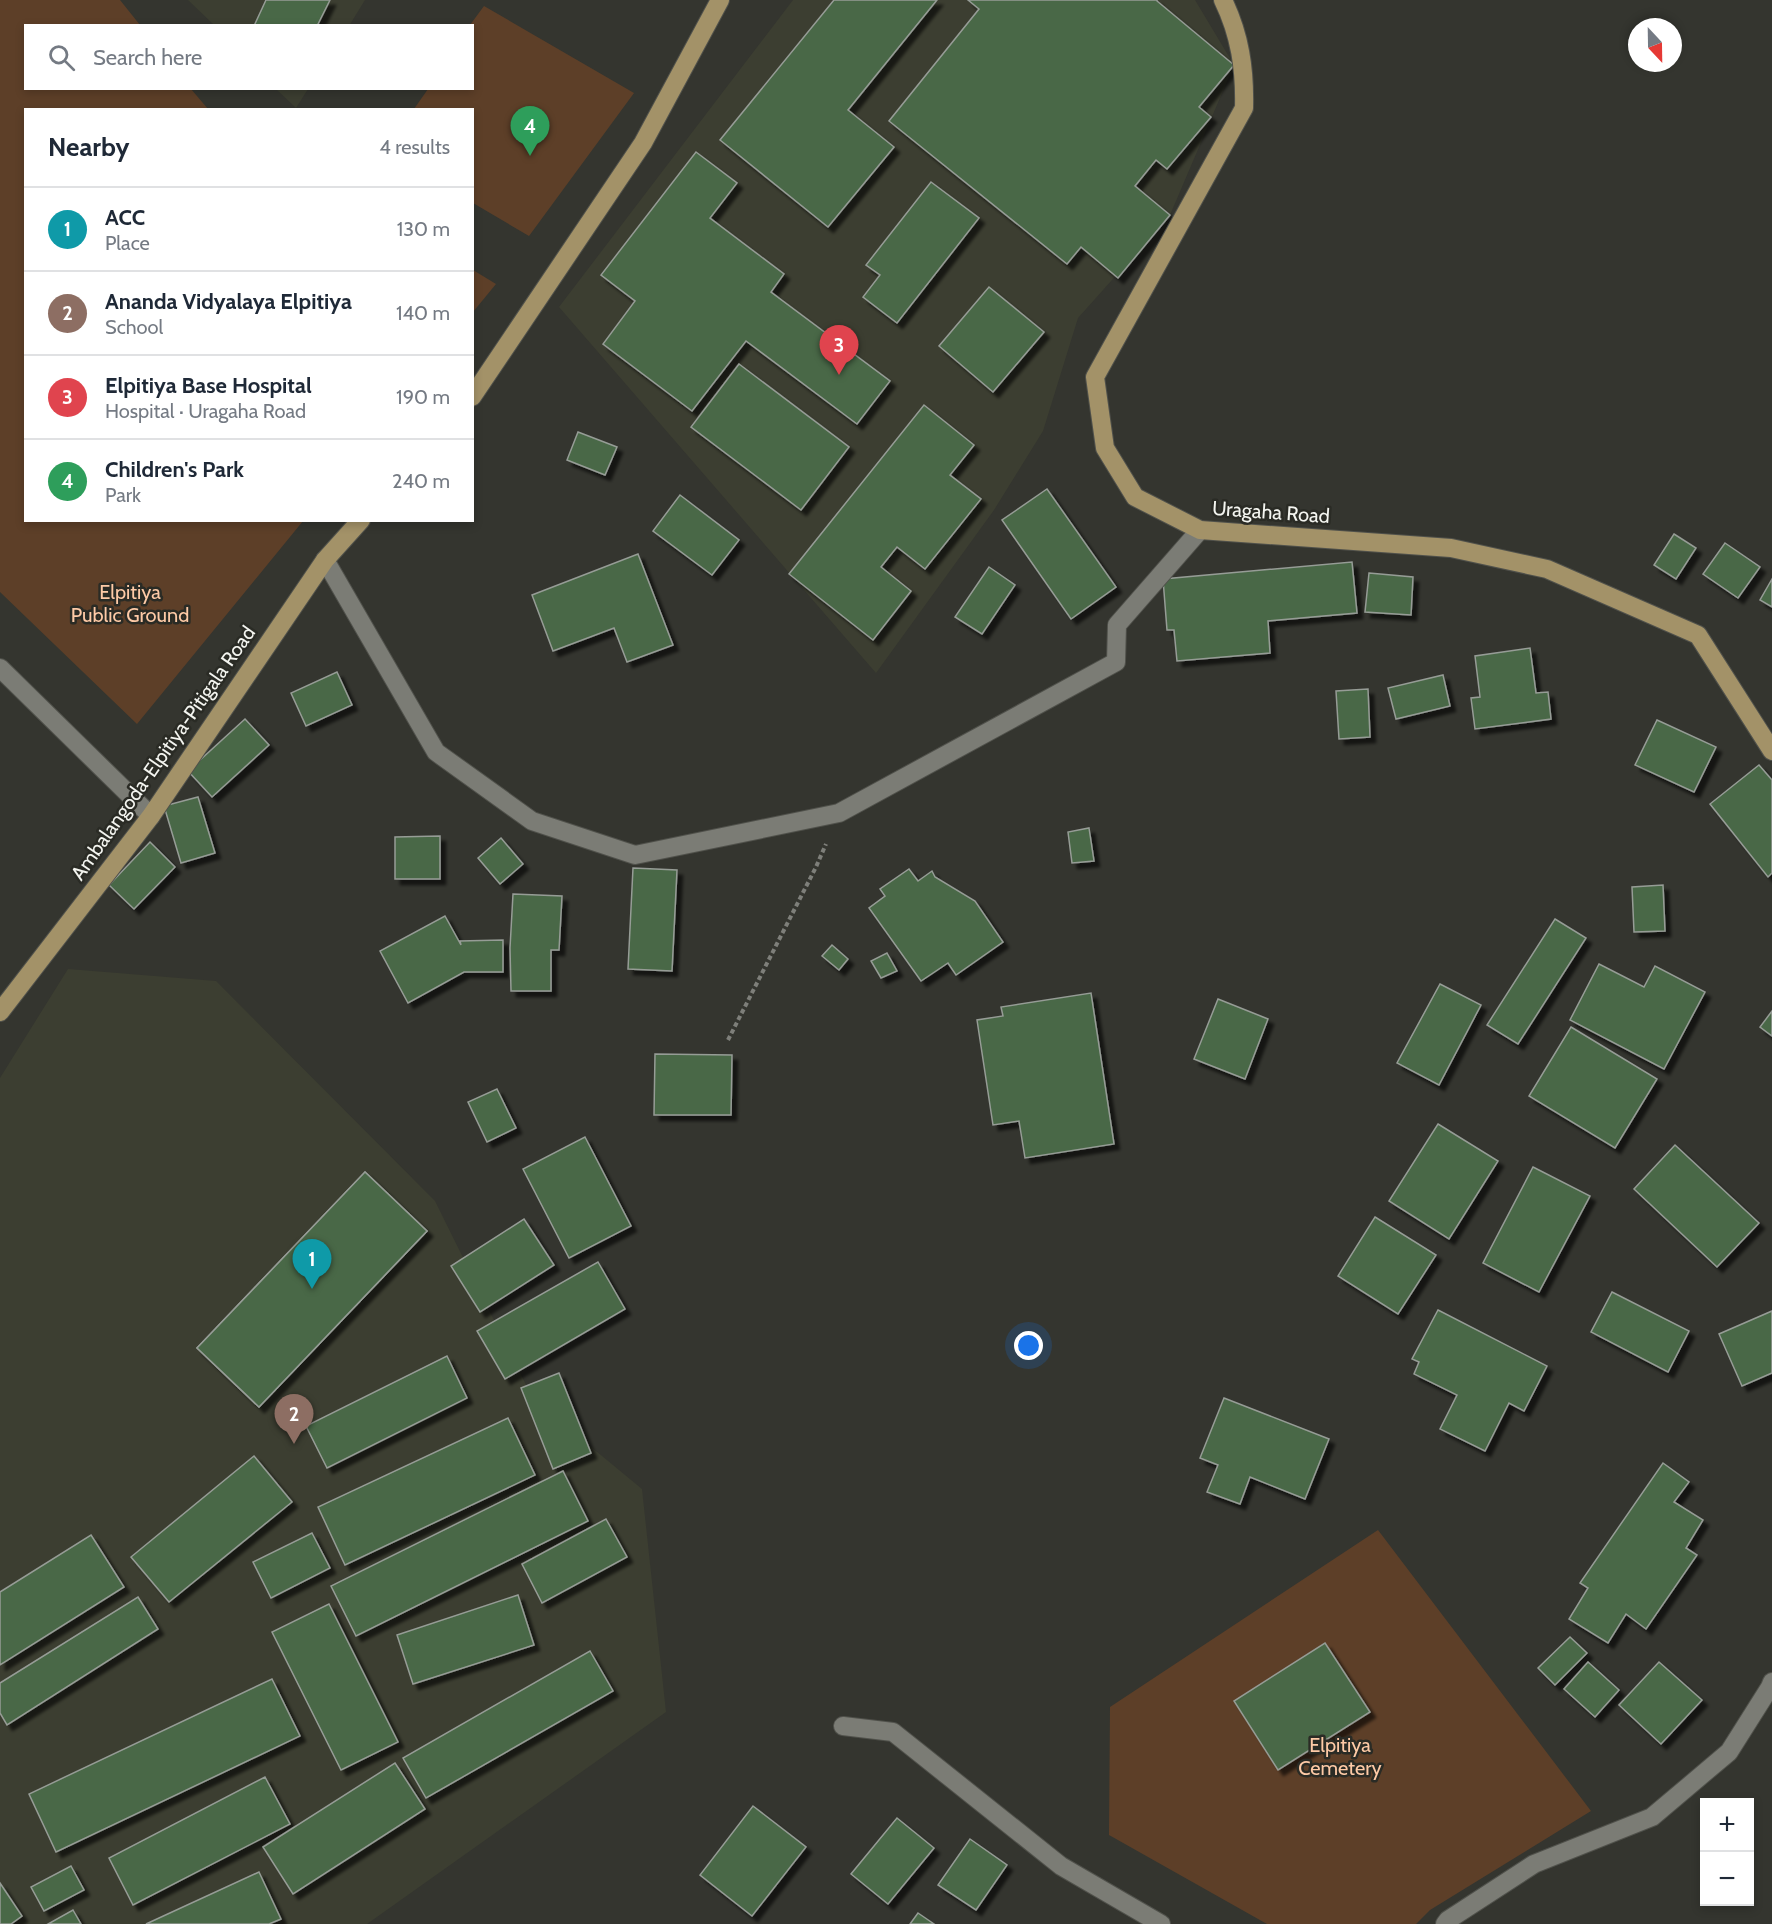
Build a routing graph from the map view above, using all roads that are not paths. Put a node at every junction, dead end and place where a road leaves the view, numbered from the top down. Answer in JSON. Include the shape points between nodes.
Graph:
{"nodes":[{"id":1,"x":720,"y":0,"type":"edge"},
{"id":2,"x":1227,"y":2,"type":"edge"},
{"id":3,"x":474,"y":395,"type":"edge"},
{"id":4,"x":359,"y":522,"type":"edge"},
{"id":5,"x":1200,"y":530,"type":"junction"},
{"id":6,"x":325,"y":560,"type":"junction"},
{"id":7,"x":0,"y":668,"type":"edge"},
{"id":8,"x":1772,"y":751,"type":"edge"},
{"id":9,"x":151,"y":816,"type":"junction"},
{"id":10,"x":0,"y":1012,"type":"edge"},
{"id":11,"x":1772,"y":1682,"type":"edge"},
{"id":12,"x":843,"y":1726,"type":"dead end"},
{"id":13,"x":1161,"y":1924,"type":"edge"},
{"id":14,"x":1445,"y":1924,"type":"edge"}],
"edges":[{"from":1,"to":3,"type":"main road","via":[[643,143]]},
{"from":2,"to":5,"type":"main road","name":"Uragaha Road","via":[[1240,44],[1244,108],[1095,377],[1105,448],[1135,497]]},
{"from":4,"to":6,"type":"main road","name":"Ambalangoda-Elpitiya-Pitigala Road"},
{"from":5,"to":6,"type":"street","via":[[1118,625],[1116,662],[838,813],[634,855],[532,821],[436,752]]},
{"from":5,"to":8,"type":"main road","name":"Uragaha Road","via":[[1451,548],[1547,569],[1698,635]]},
{"from":6,"to":9,"type":"main road","name":"Ambalangoda-Elpitiya-Pitigala Road"},
{"from":7,"to":9,"type":"street"},
{"from":9,"to":10,"type":"main road","name":"Ambalangoda-Elpitiya-Pitigala Road"},
{"from":11,"to":14,"type":"street","via":[[1729,1752],[1652,1817],[1534,1864]]},
{"from":12,"to":13,"type":"street","via":[[893,1732],[1061,1866]]}]}
